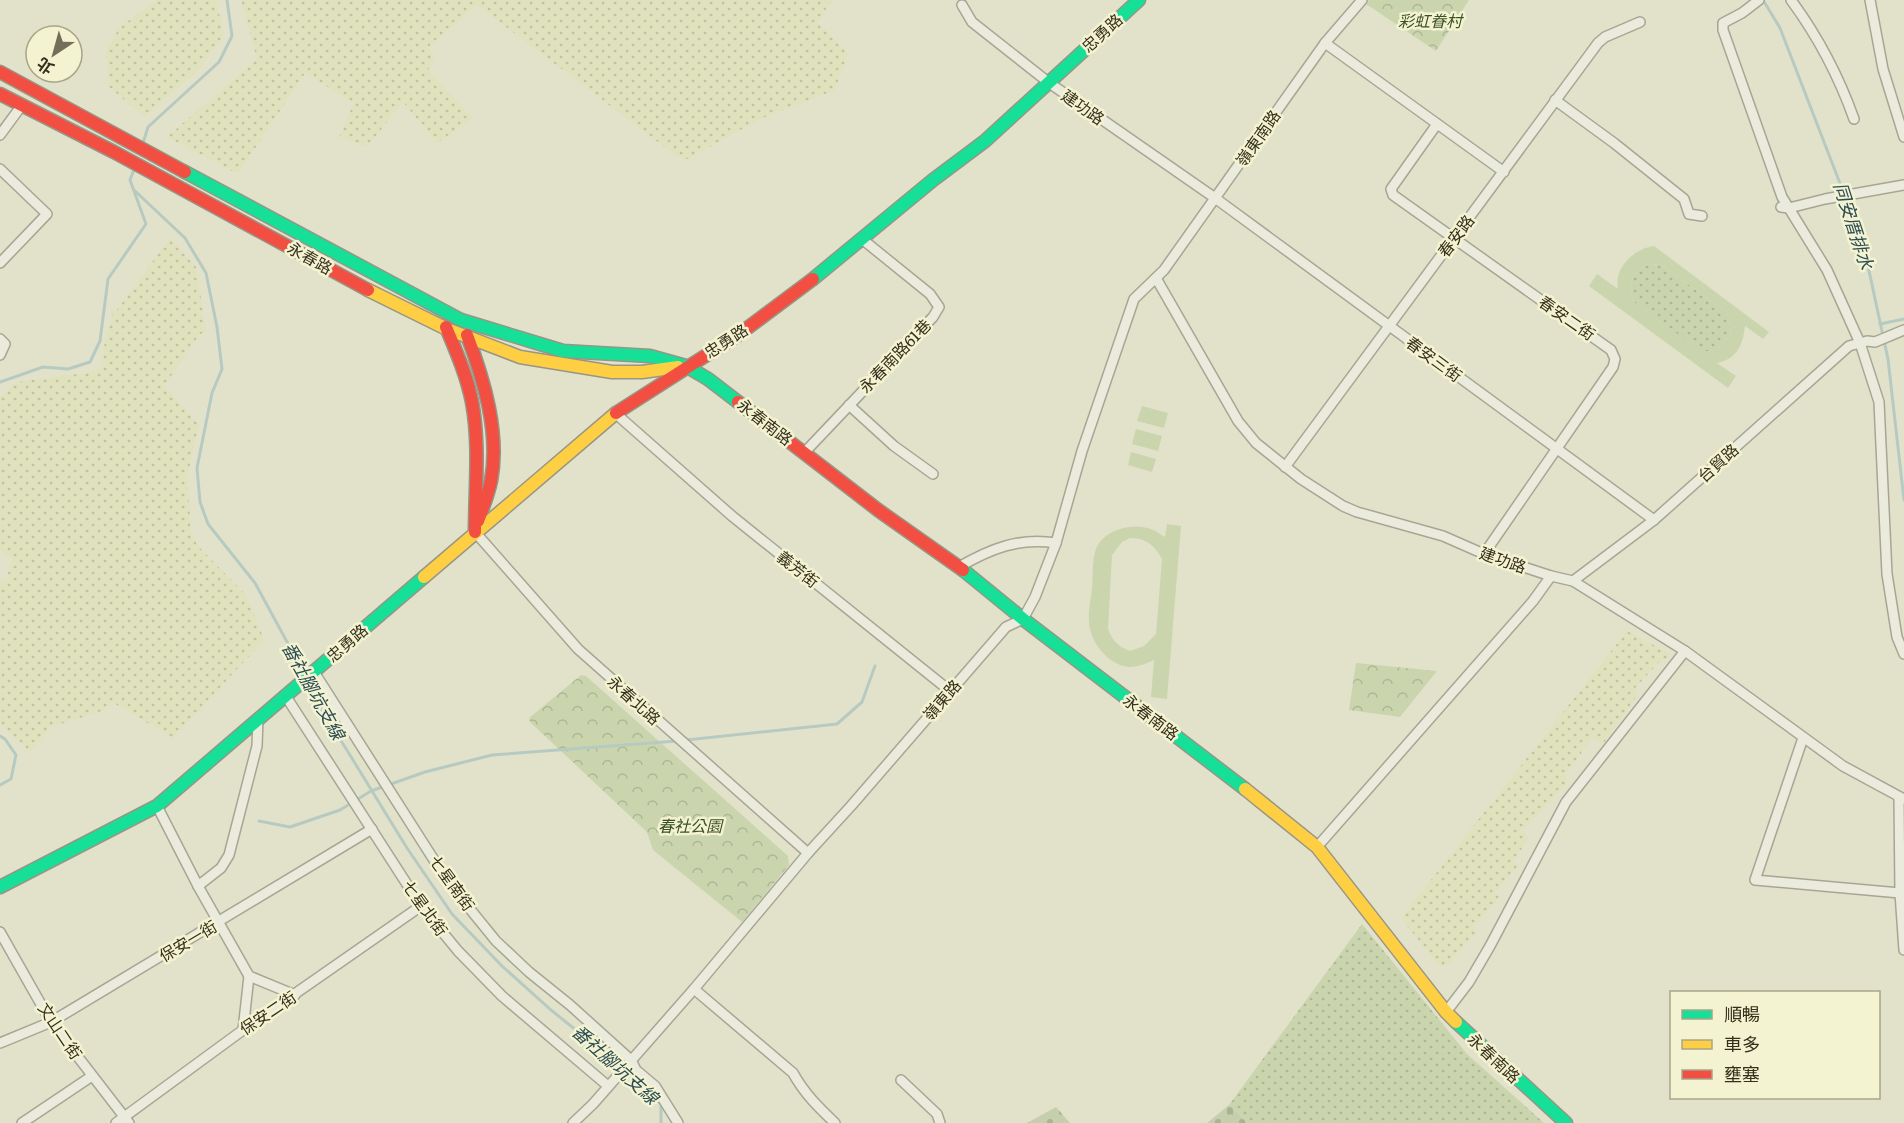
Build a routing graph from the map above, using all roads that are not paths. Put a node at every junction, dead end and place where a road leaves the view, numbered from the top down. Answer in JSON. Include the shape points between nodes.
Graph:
{"nodes":[{"id":1,"x":1139,"y":0,"type":"edge"},
{"id":2,"x":1362,"y":0,"type":"edge"},
{"id":3,"x":1759,"y":0,"type":"edge"},
{"id":4,"x":1791,"y":0,"type":"edge"},
{"id":5,"x":1870,"y":0,"type":"edge"},
{"id":6,"x":962,"y":5,"type":"dead end"},
{"id":7,"x":1640,"y":22,"type":"dead end"},
{"id":8,"x":1325,"y":43,"type":"junction"},
{"id":9,"x":0,"y":72,"type":"edge"},
{"id":10,"x":1048,"y":82,"type":"junction"},
{"id":11,"x":0,"y":94,"type":"edge"},
{"id":12,"x":1555,"y":100,"type":"junction"},
{"id":13,"x":22,"y":105,"type":"junction"},
{"id":14,"x":1854,"y":118,"type":"dead end"},
{"id":15,"x":1437,"y":124,"type":"junction"},
{"id":16,"x":0,"y":135,"type":"edge"},
{"id":17,"x":1904,"y":137,"type":"edge"},
{"id":18,"x":0,"y":169,"type":"edge"},
{"id":19,"x":1504,"y":172,"type":"junction"},
{"id":20,"x":1904,"y":185,"type":"edge"},
{"id":21,"x":1215,"y":198,"type":"junction"},
{"id":22,"x":1785,"y":208,"type":"junction"},
{"id":23,"x":1702,"y":216,"type":"dead end"},
{"id":24,"x":1454,"y":238,"type":"junction"},
{"id":25,"x":862,"y":240,"type":"junction"},
{"id":26,"x":0,"y":263,"type":"edge"},
{"id":27,"x":1156,"y":278,"type":"junction"},
{"id":28,"x":439,"y":309,"type":"junction"},
{"id":29,"x":460,"y":320,"type":"junction"},
{"id":30,"x":1390,"y":326,"type":"junction"},
{"id":31,"x":447,"y":330,"type":"junction"},
{"id":32,"x":1904,"y":330,"type":"edge"},
{"id":33,"x":468,"y":338,"type":"junction"},
{"id":34,"x":0,"y":339,"type":"edge"},
{"id":35,"x":1860,"y":343,"type":"junction"},
{"id":36,"x":0,"y":354,"type":"edge"},
{"id":37,"x":686,"y":366,"type":"junction"},
{"id":38,"x":849,"y":405,"type":"junction"},
{"id":39,"x":615,"y":413,"type":"junction"},
{"id":40,"x":1556,"y":447,"type":"junction"},
{"id":41,"x":804,"y":453,"type":"junction"},
{"id":42,"x":1285,"y":467,"type":"junction"},
{"id":43,"x":933,"y":474,"type":"dead end"},
{"id":44,"x":1654,"y":520,"type":"junction"},
{"id":45,"x":475,"y":532,"type":"junction"},
{"id":46,"x":1056,"y":543,"type":"junction"},
{"id":47,"x":1484,"y":554,"type":"junction"},
{"id":48,"x":959,"y":567,"type":"junction"},
{"id":49,"x":1551,"y":576,"type":"junction"},
{"id":50,"x":1573,"y":581,"type":"junction"},
{"id":51,"x":1023,"y":619,"type":"junction"},
{"id":52,"x":1685,"y":651,"type":"junction"},
{"id":53,"x":1904,"y":654,"type":"edge"},
{"id":54,"x":311,"y":674,"type":"junction"},
{"id":55,"x":289,"y":691,"type":"junction"},
{"id":56,"x":950,"y":691,"type":"junction"},
{"id":57,"x":258,"y":718,"type":"junction"},
{"id":58,"x":1803,"y":738,"type":"junction"},
{"id":59,"x":1902,"y":799,"type":"edge"},
{"id":60,"x":157,"y":806,"type":"junction"},
{"id":61,"x":372,"y":829,"type":"junction"},
{"id":62,"x":1317,"y":847,"type":"junction"},
{"id":63,"x":808,"y":853,"type":"junction"},
{"id":64,"x":198,"y":886,"type":"junction"},
{"id":65,"x":0,"y":887,"type":"edge"},
{"id":66,"x":1900,"y":893,"type":"junction"},
{"id":67,"x":421,"y":906,"type":"junction"},
{"id":68,"x":218,"y":923,"type":"junction"},
{"id":69,"x":0,"y":932,"type":"edge"},
{"id":70,"x":1904,"y":950,"type":"edge"},
{"id":71,"x":249,"y":976,"type":"junction"},
{"id":72,"x":694,"y":989,"type":"junction"},
{"id":73,"x":295,"y":995,"type":"junction"},
{"id":74,"x":1446,"y":1012,"type":"junction"},
{"id":75,"x":51,"y":1022,"type":"junction"},
{"id":76,"x":243,"y":1030,"type":"junction"},
{"id":77,"x":0,"y":1043,"type":"edge"},
{"id":78,"x":627,"y":1064,"type":"junction"},
{"id":79,"x":92,"y":1076,"type":"junction"},
{"id":80,"x":901,"y":1080,"type":"dead end"},
{"id":81,"x":610,"y":1084,"type":"junction"},
{"id":82,"x":123,"y":1121,"type":"edge"},
{"id":83,"x":22,"y":1123,"type":"edge"},
{"id":84,"x":573,"y":1123,"type":"edge"},
{"id":85,"x":678,"y":1123,"type":"edge"},
{"id":86,"x":835,"y":1123,"type":"edge"},
{"id":87,"x":940,"y":1123,"type":"edge"},
{"id":88,"x":1566,"y":1123,"type":"edge"}],
"edges":[{"from":1,"to":10,"type":"street","name":"忠勇路"},
{"from":2,"to":8,"type":"street","name":"嶺東南路"},
{"from":3,"to":22,"type":"street","via":[[1723,23],[1723,30]]},
{"from":4,"to":14,"type":"street","via":[[1823,47]]},
{"from":5,"to":17,"type":"street","via":[[1883,69]]},
{"from":6,"to":10,"type":"street","name":"建功路","via":[[972,22]]},
{"from":7,"to":12,"type":"street","name":"春安路","via":[[1598,43]]},
{"from":8,"to":15,"type":"street"},
{"from":8,"to":21,"type":"street","name":"嶺東南路"},
{"from":9,"to":28,"type":"street","name":"永春路"},
{"from":10,"to":21,"type":"street","name":"建功路"},
{"from":10,"to":25,"type":"street","name":"忠勇路","via":[[985,141]]},
{"from":11,"to":13,"type":"street"},
{"from":12,"to":19,"type":"street","name":"春安路"},
{"from":12,"to":23,"type":"street","via":[[1684,199],[1689,214]]},
{"from":13,"to":16,"type":"street"},
{"from":13,"to":31,"type":"street","name":"永春路"},
{"from":15,"to":19,"type":"street"},
{"from":15,"to":24,"type":"street","name":"春安二街","via":[[1390,189]]},
{"from":18,"to":26,"type":"street","via":[[47,214]]},
{"from":19,"to":24,"type":"street","name":"春安路"},
{"from":20,"to":22,"type":"street"},
{"from":21,"to":27,"type":"street","name":"嶺東南路"},
{"from":21,"to":30,"type":"street","name":"春安三街"},
{"from":22,"to":35,"type":"street","via":[[1827,270]]},
{"from":24,"to":30,"type":"street","name":"春安路"},
{"from":24,"to":40,"type":"street","name":"春安二街","via":[[1611,350],[1615,359],[1612,367]]},
{"from":25,"to":37,"type":"street","name":"忠勇路","via":[[738,335]]},
{"from":25,"to":38,"type":"street","name":"永春南路61巷","via":[[930,294],[939,307]]},
{"from":27,"to":42,"type":"street","name":"建功路","via":[[1238,421],[1256,443]]},
{"from":27,"to":46,"type":"street","name":"嶺東路","via":[[1134,299],[1082,451]]},
{"from":28,"to":29,"type":"street","name":"永春路"},
{"from":28,"to":31,"type":"street"},
{"from":29,"to":33,"type":"street"},
{"from":29,"to":37,"type":"street","name":"永春南路","via":[[563,351],[650,356]]},
{"from":30,"to":40,"type":"street","name":"春安三街"},
{"from":30,"to":42,"type":"street","name":"春安路"},
{"from":31,"to":33,"type":"street","name":"永春路"},
{"from":31,"to":45,"type":"street","via":[[472,402],[476,444]]},
{"from":32,"to":35,"type":"street","via":[[1875,342]]},
{"from":33,"to":37,"type":"street","via":[[520,357],[612,372]]},
{"from":33,"to":45,"type":"street","via":[[482,376],[493,445],[492,480]]},
{"from":34,"to":36,"type":"street","via":[[5,344]]},
{"from":35,"to":44,"type":"street","name":"台貿路","via":[[1849,346]]},
{"from":35,"to":53,"type":"street","via":[[1880,402],[1887,574]]},
{"from":37,"to":39,"type":"street","name":"忠勇路"},
{"from":37,"to":41,"type":"street","name":"永春南路"},
{"from":38,"to":41,"type":"street","name":"永春南路61巷"},
{"from":38,"to":43,"type":"street","via":[[894,446]]},
{"from":39,"to":45,"type":"street","name":"忠勇路"},
{"from":39,"to":56,"type":"street","name":"義芳街","via":[[732,516]]},
{"from":40,"to":44,"type":"street","name":"春安三街"},
{"from":40,"to":47,"type":"street","name":"春安二街"},
{"from":41,"to":48,"type":"street","name":"永春南路"},
{"from":42,"to":47,"type":"street","name":"建功路","via":[[1342,506],[1443,536]]},
{"from":44,"to":50,"type":"street","name":"台貿路"},
{"from":45,"to":54,"type":"street","name":"忠勇路"},
{"from":45,"to":63,"type":"street","name":"永春北路","via":[[578,649]]},
{"from":46,"to":48,"type":"street","via":[[1016,542]]},
{"from":46,"to":51,"type":"street","name":"嶺東路"},
{"from":47,"to":49,"type":"street","name":"建功路"},
{"from":48,"to":51,"type":"street","name":"永春南路"},
{"from":49,"to":50,"type":"street","name":"建功路"},
{"from":49,"to":62,"type":"street"},
{"from":50,"to":52,"type":"street","name":"建功路"},
{"from":51,"to":56,"type":"street","name":"嶺東路","via":[[1006,627]]},
{"from":51,"to":62,"type":"street","name":"永春南路"},
{"from":52,"to":58,"type":"street","name":"建功路"},
{"from":52,"to":74,"type":"street","via":[[1566,802],[1490,946]]},
{"from":54,"to":55,"type":"street","name":"忠勇路"},
{"from":54,"to":78,"type":"street","name":"七星南街","via":[[467,906],[496,941],[570,1005]]},
{"from":55,"to":57,"type":"street"},
{"from":55,"to":61,"type":"street","name":"七星北街"},
{"from":56,"to":63,"type":"street","name":"嶺東路"},
{"from":57,"to":60,"type":"street"},
{"from":57,"to":64,"type":"street","via":[[257,746],[229,855],[221,868]]},
{"from":58,"to":59,"type":"street","name":"建功路"},
{"from":58,"to":66,"type":"street","via":[[1755,880]]},
{"from":59,"to":66,"type":"street"},
{"from":60,"to":64,"type":"street"},
{"from":60,"to":65,"type":"street"},
{"from":61,"to":67,"type":"street","name":"七星北街"},
{"from":61,"to":68,"type":"street","name":"保安一街"},
{"from":62,"to":74,"type":"street","name":"永春南路"},
{"from":63,"to":72,"type":"street","name":"嶺東路"},
{"from":64,"to":68,"type":"street"},
{"from":66,"to":70,"type":"street"},
{"from":67,"to":73,"type":"street","name":"保安二街"},
{"from":67,"to":81,"type":"street","name":"七星北街","via":[[502,996]]},
{"from":68,"to":71,"type":"street"},
{"from":68,"to":75,"type":"street","name":"保安一街"},
{"from":69,"to":75,"type":"street","name":"文山二街"},
{"from":71,"to":73,"type":"street"},
{"from":71,"to":76,"type":"street"},
{"from":72,"to":78,"type":"street","name":"嶺東路"},
{"from":72,"to":86,"type":"street","via":[[793,1073],[811,1101]]},
{"from":73,"to":76,"type":"street","name":"保安二街"},
{"from":74,"to":88,"type":"street","name":"永春南路"},
{"from":75,"to":77,"type":"street","name":"保安一街"},
{"from":75,"to":79,"type":"street","name":"文山二街"},
{"from":76,"to":82,"type":"street","name":"保安二街"},
{"from":78,"to":81,"type":"street","name":"嶺東路"},
{"from":78,"to":85,"type":"street","name":"七星南街","via":[[655,1086]]},
{"from":79,"to":82,"type":"street","name":"文山二街"},
{"from":79,"to":83,"type":"street"},
{"from":80,"to":87,"type":"street","via":[[937,1114]]},
{"from":81,"to":84,"type":"street"}]}
